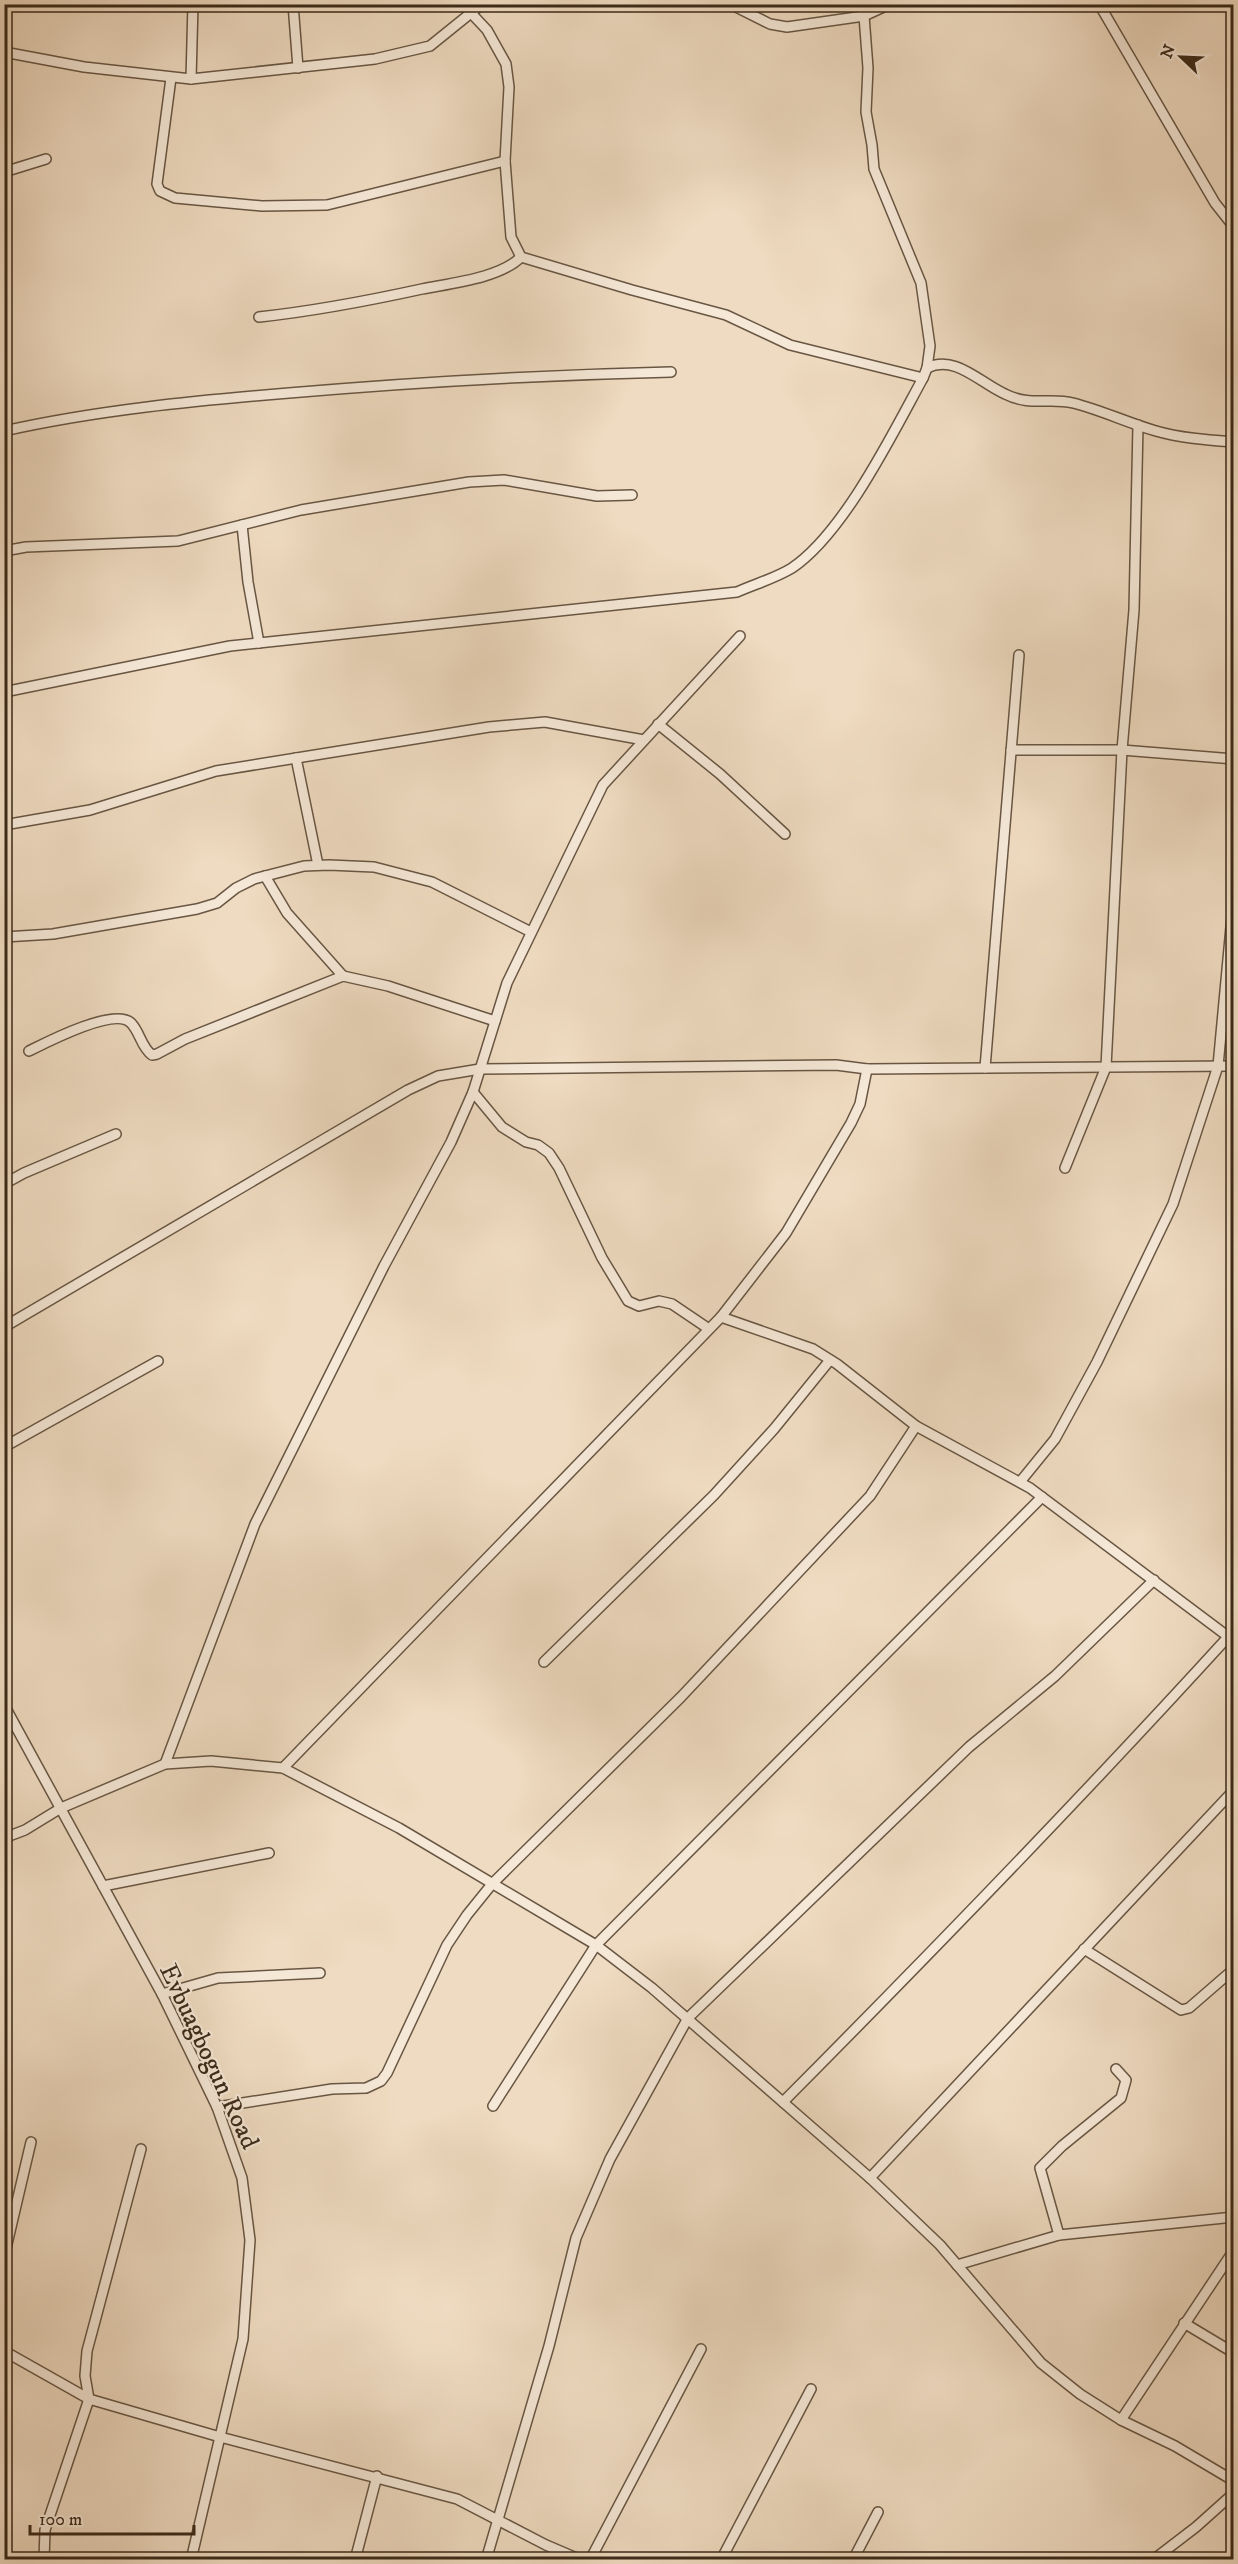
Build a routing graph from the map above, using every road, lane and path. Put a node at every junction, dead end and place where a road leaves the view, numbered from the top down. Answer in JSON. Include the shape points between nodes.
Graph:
{"nodes":[{"id":1,"x":193,"y":4,"type":"edge"},
{"id":2,"x":293,"y":4,"type":"edge"},
{"id":3,"x":482,"y":4,"type":"edge"},
{"id":4,"x":730,"y":4,"type":"edge"},
{"id":5,"x":890,"y":4,"type":"edge"},
{"id":6,"x":1099,"y":4,"type":"edge"},
{"id":7,"x":471,"y":13,"type":"junction"},
{"id":8,"x":864,"y":16,"type":"junction"},
{"id":9,"x":4,"y":52,"type":"edge"},
{"id":10,"x":298,"y":68,"type":"junction"},
{"id":11,"x":171,"y":78,"type":"junction"},
{"id":12,"x":191,"y":79,"type":"junction"},
{"id":13,"x":46,"y":159,"type":"dead end"},
{"id":14,"x":505,"y":161,"type":"junction"},
{"id":15,"x":4,"y":172,"type":"edge"},
{"id":16,"x":1233,"y":227,"type":"edge"},
{"id":17,"x":521,"y":257,"type":"junction"},
{"id":18,"x":260,"y":317,"type":"dead end"},
{"id":19,"x":927,"y":368,"type":"junction"},
{"id":20,"x":671,"y":372,"type":"dead end"},
{"id":21,"x":922,"y":378,"type":"junction"},
{"id":22,"x":1138,"y":425,"type":"junction"},
{"id":23,"x":4,"y":431,"type":"edge"},
{"id":24,"x":1233,"y":442,"type":"edge"},
{"id":25,"x":632,"y":495,"type":"dead end"},
{"id":26,"x":242,"y":525,"type":"junction"},
{"id":27,"x":4,"y":551,"type":"edge"},
{"id":28,"x":740,"y":636,"type":"dead end"},
{"id":29,"x":259,"y":643,"type":"junction"},
{"id":30,"x":1019,"y":655,"type":"dead end"},
{"id":31,"x":4,"y":692,"type":"edge"},
{"id":32,"x":658,"y":724,"type":"junction"},
{"id":33,"x":644,"y":740,"type":"junction"},
{"id":34,"x":1011,"y":750,"type":"junction"},
{"id":35,"x":1122,"y":750,"type":"junction"},
{"id":36,"x":296,"y":758,"type":"junction"},
{"id":37,"x":1233,"y":759,"type":"edge"},
{"id":38,"x":4,"y":825,"type":"edge"},
{"id":39,"x":785,"y":834,"type":"dead end"},
{"id":40,"x":318,"y":865,"type":"junction"},
{"id":41,"x":265,"y":876,"type":"junction"},
{"id":42,"x":1233,"y":895,"type":"edge"},
{"id":43,"x":531,"y":932,"type":"junction"},
{"id":44,"x":4,"y":937,"type":"edge"},
{"id":45,"x":343,"y":976,"type":"junction"},
{"id":46,"x":495,"y":1021,"type":"junction"},
{"id":47,"x":29,"y":1051,"type":"dead end"},
{"id":48,"x":1218,"y":1066,"type":"junction"},
{"id":49,"x":1233,"y":1066,"type":"edge"},
{"id":50,"x":1106,"y":1067,"type":"junction"},
{"id":51,"x":985,"y":1068,"type":"junction"},
{"id":52,"x":480,"y":1069,"type":"junction"},
{"id":53,"x":867,"y":1069,"type":"junction"},
{"id":54,"x":473,"y":1092,"type":"junction"},
{"id":55,"x":116,"y":1134,"type":"dead end"},
{"id":56,"x":1065,"y":1168,"type":"dead end"},
{"id":57,"x":4,"y":1184,"type":"edge"},
{"id":58,"x":721,"y":1317,"type":"junction"},
{"id":59,"x":4,"y":1327,"type":"edge"},
{"id":60,"x":710,"y":1329,"type":"junction"},
{"id":61,"x":830,"y":1360,"type":"junction"},
{"id":62,"x":158,"y":1361,"type":"dead end"},
{"id":63,"x":916,"y":1426,"type":"junction"},
{"id":64,"x":4,"y":1447,"type":"edge"},
{"id":65,"x":1020,"y":1482,"type":"junction"},
{"id":66,"x":1042,"y":1497,"type":"junction"},
{"id":67,"x":1154,"y":1580,"type":"junction"},
{"id":68,"x":1233,"y":1623,"type":"edge"},
{"id":69,"x":1231,"y":1639,"type":"edge"},
{"id":70,"x":544,"y":1662,"type":"dead end"},
{"id":71,"x":4,"y":1705,"type":"edge"},
{"id":72,"x":165,"y":1764,"type":"junction"},
{"id":73,"x":283,"y":1768,"type":"junction"},
{"id":74,"x":1233,"y":1790,"type":"edge"},
{"id":75,"x":61,"y":1808,"type":"junction"},
{"id":76,"x":4,"y":1838,"type":"edge"},
{"id":77,"x":269,"y":1853,"type":"dead end"},
{"id":78,"x":492,"y":1884,"type":"junction"},
{"id":79,"x":103,"y":1886,"type":"junction"},
{"id":80,"x":596,"y":1945,"type":"junction"},
{"id":81,"x":1084,"y":1949,"type":"junction"},
{"id":82,"x":1233,"y":1969,"type":"edge"},
{"id":83,"x":321,"y":1973,"type":"dead end"},
{"id":84,"x":162,"y":1994,"type":"junction"},
{"id":85,"x":688,"y":2018,"type":"junction"},
{"id":86,"x":1116,"y":2069,"type":"dead end"},
{"id":87,"x":783,"y":2102,"type":"junction"},
{"id":88,"x":493,"y":2106,"type":"dead end"},
{"id":89,"x":217,"y":2107,"type":"junction"},
{"id":90,"x":31,"y":2142,"type":"dead end"},
{"id":91,"x":141,"y":2149,"type":"dead end"},
{"id":92,"x":870,"y":2178,"type":"junction"},
{"id":93,"x":1233,"y":2217,"type":"edge"},
{"id":94,"x":1059,"y":2235,"type":"junction"},
{"id":95,"x":1233,"y":2250,"type":"edge"},
{"id":96,"x":4,"y":2257,"type":"edge"},
{"id":97,"x":957,"y":2265,"type":"junction"},
{"id":98,"x":1184,"y":2323,"type":"junction"},
{"id":99,"x":701,"y":2349,"type":"dead end"},
{"id":100,"x":4,"y":2351,"type":"edge"},
{"id":101,"x":1233,"y":2353,"type":"edge"},
{"id":102,"x":811,"y":2389,"type":"dead end"},
{"id":103,"x":89,"y":2399,"type":"junction"},
{"id":104,"x":1121,"y":2420,"type":"junction"},
{"id":105,"x":220,"y":2437,"type":"junction"},
{"id":106,"x":377,"y":2476,"type":"junction"},
{"id":107,"x":1233,"y":2481,"type":"edge"},
{"id":108,"x":1233,"y":2493,"type":"edge"},
{"id":109,"x":878,"y":2512,"type":"dead end"},
{"id":110,"x":496,"y":2519,"type":"junction"},
{"id":111,"x":44,"y":2559,"type":"edge"},
{"id":112,"x":191,"y":2559,"type":"edge"},
{"id":113,"x":355,"y":2559,"type":"edge"},
{"id":114,"x":486,"y":2559,"type":"edge"},
{"id":115,"x":580,"y":2559,"type":"edge"},
{"id":116,"x":590,"y":2559,"type":"edge"},
{"id":117,"x":721,"y":2559,"type":"edge"},
{"id":118,"x":853,"y":2559,"type":"edge"},
{"id":119,"x":1155,"y":2559,"type":"edge"}],
"edges":[{"from":1,"to":12,"type":"street"},
{"from":2,"to":10,"type":"street"},
{"from":3,"to":7,"type":"street"},
{"from":4,"to":8,"type":"street","via":[[770,24],[787,27]]},
{"from":5,"to":8,"type":"street"},
{"from":6,"to":16,"type":"street","via":[[1215,203]]},
{"from":7,"to":10,"type":"street","via":[[430,46],[375,59]]},
{"from":7,"to":14,"type":"street","via":[[487,30],[506,64],[509,87]]},
{"from":8,"to":19,"type":"street","via":[[866,112],[874,169],[921,283],[930,346]]},
{"from":9,"to":11,"type":"street"},
{"from":10,"to":12,"type":"street"},
{"from":11,"to":12,"type":"street"},
{"from":11,"to":14,"type":"street","via":[[157,184],[160,191],[175,198],[262,206],[327,204]]},
{"from":13,"to":15,"type":"street"},
{"from":14,"to":17,"type":"street","via":[[511,237]]},
{"from":17,"to":18,"type":"street","via":[[508,268],[470,279],[321,310]]},
{"from":17,"to":21,"type":"street","via":[[726,315],[790,345]]},
{"from":19,"to":21,"type":"street"},
{"from":19,"to":22,"type":"street","via":[[945,363],[1022,401],[1071,402]]},
{"from":20,"to":23,"type":"street","via":[[530,375],[237,397],[76,415]]},
{"from":21,"to":29,"type":"street","via":[[863,483],[823,540],[791,569],[737,592]]},
{"from":22,"to":24,"type":"street","via":[[1158,432]]},
{"from":22,"to":35,"type":"street","via":[[1134,610]]},
{"from":25,"to":26,"type":"street","via":[[597,496],[504,480],[469,482],[301,510]]},
{"from":26,"to":27,"type":"street","via":[[178,541]]},
{"from":26,"to":29,"type":"street"},
{"from":28,"to":32,"type":"street"},
{"from":29,"to":31,"type":"street"},
{"from":30,"to":34,"type":"street"},
{"from":32,"to":33,"type":"street"},
{"from":32,"to":39,"type":"street"},
{"from":33,"to":36,"type":"street","via":[[545,722],[489,727]]},
{"from":33,"to":43,"type":"street","via":[[603,785]]},
{"from":34,"to":35,"type":"street"},
{"from":34,"to":51,"type":"street"},
{"from":35,"to":37,"type":"street"},
{"from":35,"to":50,"type":"street"},
{"from":36,"to":38,"type":"street","via":[[216,771],[90,810]]},
{"from":36,"to":40,"type":"street"},
{"from":40,"to":41,"type":"street"},
{"from":40,"to":43,"type":"street","via":[[374,867],[432,882]]},
{"from":41,"to":44,"type":"street","via":[[236,888],[217,903],[197,909],[53,934]]},
{"from":41,"to":45,"type":"street","via":[[287,913]]},
{"from":42,"to":48,"type":"street"},
{"from":43,"to":46,"type":"street","via":[[507,983]]},
{"from":45,"to":46,"type":"street","via":[[388,986]]},
{"from":45,"to":47,"type":"street","via":[[157,1054],[147,1051],[133,1024],[120,1019],[69,1030]]},
{"from":46,"to":52,"type":"street"},
{"from":48,"to":49,"type":"street"},
{"from":48,"to":50,"type":"street"},
{"from":48,"to":65,"type":"street","via":[[1173,1204],[1055,1439]]},
{"from":50,"to":51,"type":"street"},
{"from":50,"to":56,"type":"street"},
{"from":51,"to":53,"type":"street"},
{"from":52,"to":53,"type":"street","via":[[836,1065]]},
{"from":52,"to":54,"type":"street"},
{"from":52,"to":59,"type":"street","via":[[438,1076],[408,1090]]},
{"from":53,"to":58,"type":"street","via":[[860,1104],[846,1133],[786,1233]]},
{"from":54,"to":60,"type":"street","via":[[502,1127],[549,1153],[628,1301],[639,1306],[659,1301],[672,1304]]},
{"from":54,"to":72,"type":"street","via":[[451,1143],[384,1266],[255,1524]]},
{"from":55,"to":57,"type":"street"},
{"from":58,"to":60,"type":"street"},
{"from":58,"to":61,"type":"street","via":[[813,1349]]},
{"from":60,"to":73,"type":"street"},
{"from":61,"to":63,"type":"street"},
{"from":61,"to":70,"type":"street","via":[[714,1495]]},
{"from":62,"to":64,"type":"street"},
{"from":63,"to":65,"type":"street"},
{"from":63,"to":78,"type":"street","via":[[870,1496],[681,1697]]},
{"from":65,"to":66,"type":"street"},
{"from":66,"to":67,"type":"street"},
{"from":66,"to":80,"type":"street"},
{"from":67,"to":69,"type":"street"},
{"from":67,"to":85,"type":"street","via":[[1055,1676],[969,1748]]},
{"from":68,"to":69,"type":"street"},
{"from":69,"to":87,"type":"street","via":[[963,1921]]},
{"from":71,"to":75,"type":"street","name":"Evbuagbogun Road"},
{"from":72,"to":73,"type":"street","via":[[211,1761]]},
{"from":72,"to":75,"type":"street"},
{"from":73,"to":78,"type":"street","via":[[399,1828]]},
{"from":74,"to":81,"type":"street"},
{"from":75,"to":76,"type":"street"},
{"from":75,"to":79,"type":"street","name":"Evbuagbogun Road"},
{"from":77,"to":79,"type":"street"},
{"from":78,"to":80,"type":"street"},
{"from":78,"to":89,"type":"street","via":[[447,1945],[381,2081],[366,2088],[332,2089]]},
{"from":79,"to":84,"type":"street","name":"Evbuagbogun Road"},
{"from":80,"to":85,"type":"street"},
{"from":80,"to":88,"type":"street"},
{"from":81,"to":82,"type":"street","via":[[1181,2010],[1189,2008]]},
{"from":81,"to":92,"type":"street"},
{"from":83,"to":84,"type":"street","via":[[218,1978]]},
{"from":84,"to":89,"type":"street","name":"Evbuagbogun Road"},
{"from":85,"to":87,"type":"street"},
{"from":85,"to":110,"type":"street","via":[[610,2159],[576,2238],[549,2346]]},
{"from":86,"to":94,"type":"street","via":[[1126,2080],[1121,2098],[1040,2168]]},
{"from":87,"to":92,"type":"street"},
{"from":89,"to":105,"type":"street","name":"Evbuagbogun Road","via":[[242,2178],[250,2240],[243,2339]]},
{"from":90,"to":96,"type":"street"},
{"from":91,"to":103,"type":"street","via":[[87,2351],[85,2376]]},
{"from":92,"to":97,"type":"street"},
{"from":93,"to":94,"type":"street"},
{"from":94,"to":97,"type":"street"},
{"from":95,"to":98,"type":"street"},
{"from":97,"to":104,"type":"street","via":[[1041,2363]]},
{"from":98,"to":101,"type":"street"},
{"from":98,"to":104,"type":"street"},
{"from":99,"to":116,"type":"street"},
{"from":100,"to":103,"type":"street"},
{"from":102,"to":117,"type":"street"},
{"from":103,"to":105,"type":"street"},
{"from":103,"to":111,"type":"street","via":[[45,2530]]},
{"from":104,"to":107,"type":"street"},
{"from":105,"to":106,"type":"street"},
{"from":105,"to":112,"type":"street","name":"Evbuagbogun Road"},
{"from":106,"to":110,"type":"street","via":[[457,2499]]},
{"from":106,"to":113,"type":"street"},
{"from":108,"to":119,"type":"street"},
{"from":109,"to":118,"type":"street"},
{"from":110,"to":114,"type":"street"},
{"from":110,"to":115,"type":"street"}]}
